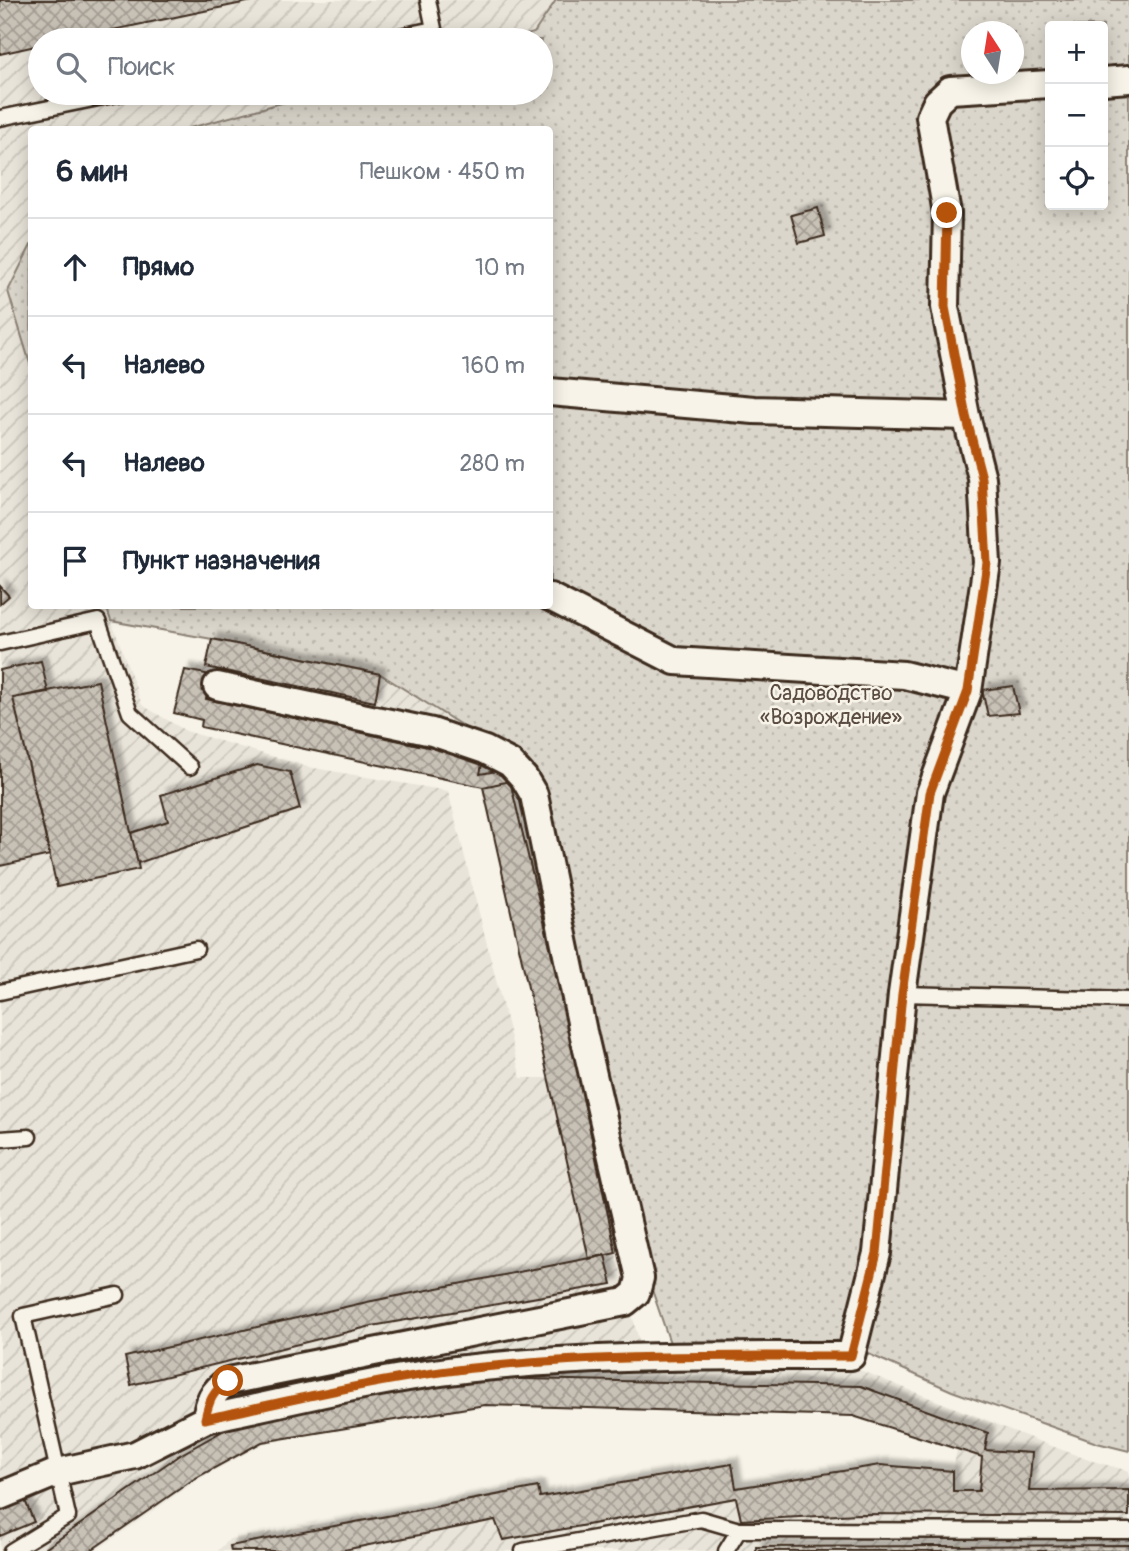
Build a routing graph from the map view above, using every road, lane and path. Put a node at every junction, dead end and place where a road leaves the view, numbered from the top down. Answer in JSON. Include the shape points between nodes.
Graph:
{"nodes":[{"id":1,"x":428,"y":0,"type":"edge"},
{"id":2,"x":434,"y":28,"type":"edge"},
{"id":3,"x":1129,"y":79,"type":"edge"},
{"id":4,"x":1108,"y":80,"type":"edge"},
{"id":5,"x":1045,"y":84,"type":"edge"},
{"id":6,"x":64,"y":105,"type":"edge"},
{"id":7,"x":0,"y":118,"type":"edge"},
{"id":8,"x":553,"y":392,"type":"edge"},
{"id":9,"x":966,"y":416,"type":"junction"},
{"id":10,"x":553,"y":599,"type":"edge"},
{"id":11,"x":0,"y":643,"type":"edge"},
{"id":12,"x":217,"y":687,"type":"dead end"},
{"id":13,"x":968,"y":691,"type":"junction"},
{"id":14,"x":190,"y":767,"type":"dead end"},
{"id":15,"x":196,"y":949,"type":"dead end"},
{"id":16,"x":0,"y":992,"type":"edge"},
{"id":17,"x":902,"y":994,"type":"junction"},
{"id":18,"x":1129,"y":1000,"type":"edge"},
{"id":19,"x":29,"y":1138,"type":"dead end"},
{"id":20,"x":0,"y":1139,"type":"edge"},
{"id":21,"x":117,"y":1295,"type":"dead end"},
{"id":22,"x":205,"y":1419,"type":"junction"},
{"id":23,"x":58,"y":1472,"type":"junction"},
{"id":24,"x":0,"y":1496,"type":"edge"},
{"id":25,"x":739,"y":1530,"type":"junction"},
{"id":26,"x":1129,"y":1531,"type":"edge"},
{"id":27,"x":11,"y":1551,"type":"edge"},
{"id":28,"x":523,"y":1551,"type":"edge"},
{"id":29,"x":726,"y":1551,"type":"edge"}],
"edges":[{"from":1,"to":2,"type":"lane"},
{"from":3,"to":4,"type":"street"},
{"from":5,"to":9,"type":"street","via":[[950,90],[930,117],[947,213],[945,307]]},
{"from":6,"to":7,"type":"lane"},
{"from":8,"to":9,"type":"street","via":[[754,411]]},
{"from":9,"to":13,"type":"street","via":[[982,478],[987,563]]},
{"from":10,"to":13,"type":"street","via":[[675,661],[904,675]]},
{"from":11,"to":14,"type":"lane","via":[[98,621],[130,713]]},
{"from":12,"to":22,"type":"street","via":[[432,732],[485,750],[510,763],[524,778],[534,795],[640,1278],[636,1293],[625,1302],[228,1381],[210,1397]]},
{"from":13,"to":17,"type":"street","via":[[930,793]]},
{"from":15,"to":16,"type":"lane"},
{"from":17,"to":18,"type":"lane"},
{"from":17,"to":22,"type":"street","via":[[877,1253],[851,1356],[677,1356],[482,1367],[337,1390]]},
{"from":19,"to":20,"type":"lane"},
{"from":21,"to":23,"type":"lane","via":[[23,1316]]},
{"from":22,"to":23,"type":"street","via":[[135,1455]]},
{"from":23,"to":24,"type":"street"},
{"from":23,"to":27,"type":"lane","via":[[68,1516]]},
{"from":25,"to":26,"type":"lane"},
{"from":25,"to":28,"type":"lane","via":[[701,1519]]},
{"from":25,"to":29,"type":"lane"}]}
